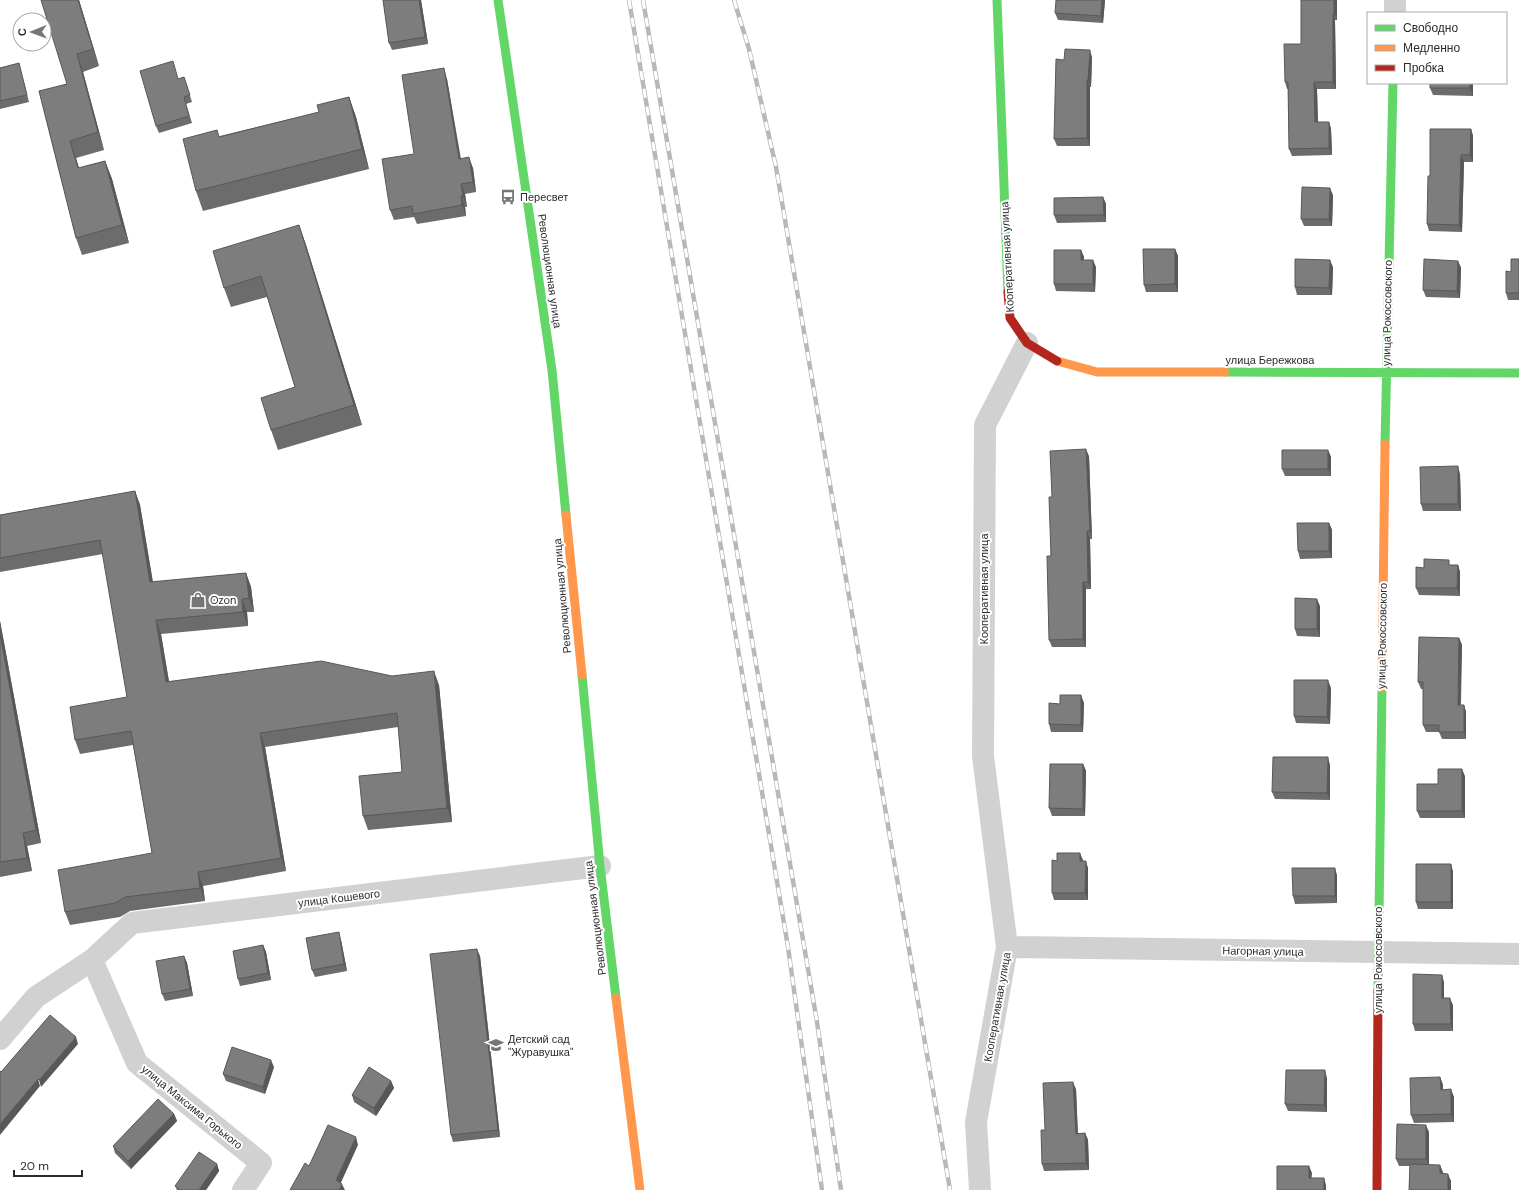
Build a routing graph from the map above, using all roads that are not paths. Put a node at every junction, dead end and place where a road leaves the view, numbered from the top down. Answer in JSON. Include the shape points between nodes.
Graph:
{"nodes":[{"id":1,"x":498,"y":0,"type":"edge"},
{"id":2,"x":996,"y":0,"type":"edge"},
{"id":3,"x":1395,"y":0,"type":"edge"},
{"id":4,"x":1395,"y":12,"type":"edge"},
{"id":5,"x":1393,"y":84,"type":"edge"},
{"id":6,"x":1027,"y":343,"type":"junction"},
{"id":7,"x":1386,"y":372,"type":"junction"},
{"id":8,"x":1519,"y":373,"type":"edge"},
{"id":9,"x":600,"y":866,"type":"junction"},
{"id":10,"x":1007,"y":948,"type":"junction"},
{"id":11,"x":1378,"y":952,"type":"junction"},
{"id":12,"x":1519,"y":954,"type":"edge"},
{"id":13,"x":92,"y":960,"type":"junction"},
{"id":14,"x":0,"y":1039,"type":"edge"},
{"id":15,"x":243,"y":1190,"type":"edge"},
{"id":16,"x":640,"y":1190,"type":"edge"},
{"id":17,"x":980,"y":1190,"type":"edge"},
{"id":18,"x":1377,"y":1190,"type":"edge"}],
"edges":[{"from":1,"to":9,"type":"street","name":"Революционная улица","via":[[552,370]]},
{"from":2,"to":6,"type":"street","name":"Кооперативная улица","via":[[1006,282],[1010,318]]},
{"from":3,"to":4,"type":"street"},
{"from":5,"to":7,"type":"street","name":"улица Рокоссовского"},
{"from":6,"to":7,"type":"street","name":"улица Бережкова","via":[[1056,361],[1097,372]]},
{"from":6,"to":10,"type":"street","name":"Кооперативная улица","via":[[985,425],[983,756]]},
{"from":7,"to":8,"type":"street","name":"улица Бережкова"},
{"from":7,"to":11,"type":"street","name":"улица Рокоссовского"},
{"from":9,"to":13,"type":"street","name":"улица Кошевого","via":[[132,923]]},
{"from":9,"to":16,"type":"street","name":"Революционная улица"},
{"from":10,"to":11,"type":"street","name":"Нагорная улица"},
{"from":10,"to":17,"type":"street","name":"Кооперативная улица","via":[[976,1122]]},
{"from":11,"to":12,"type":"street","name":"Нагорная улица"},
{"from":11,"to":18,"type":"street","name":"улица Рокоссовского"},
{"from":13,"to":14,"type":"street","via":[[36,997]]},
{"from":13,"to":15,"type":"street","name":"улица Максима Горького","via":[[137,1063],[261,1163]]}]}
